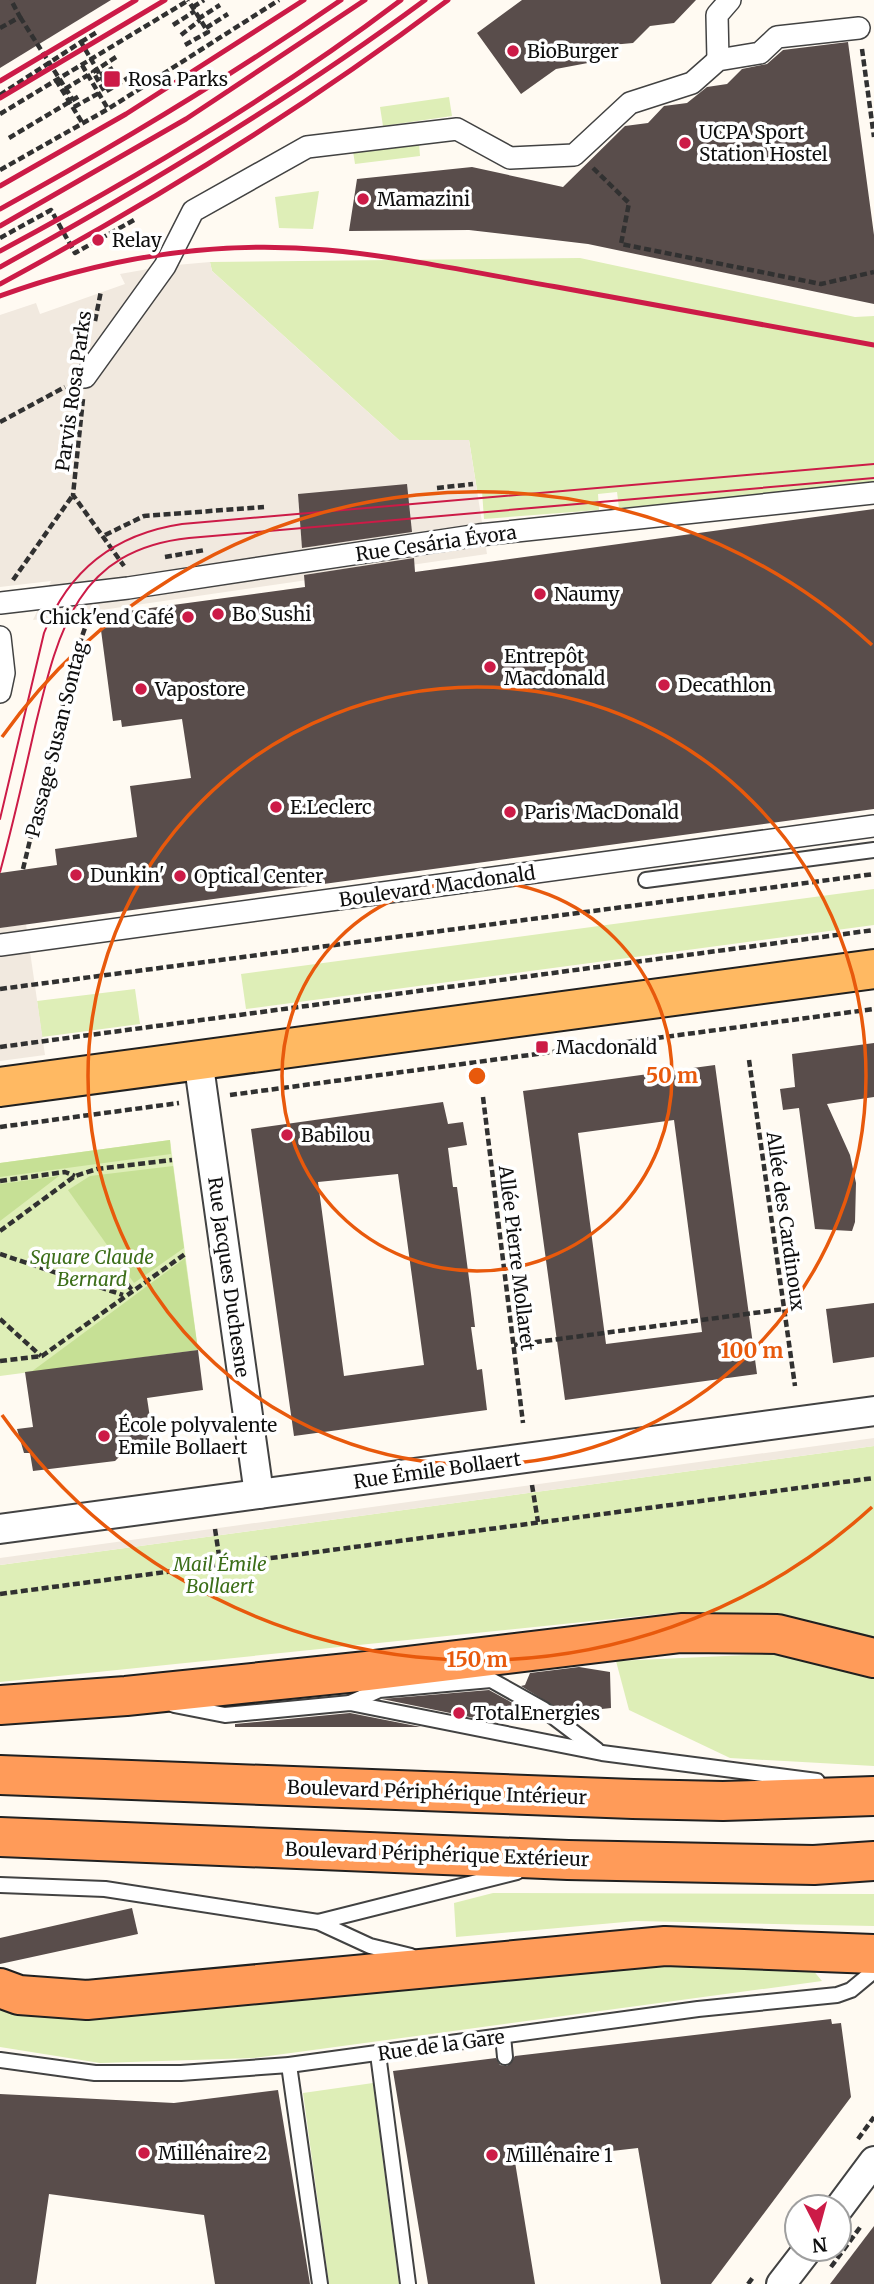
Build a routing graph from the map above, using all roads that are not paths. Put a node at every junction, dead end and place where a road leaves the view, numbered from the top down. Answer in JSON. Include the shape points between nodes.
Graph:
{"nodes":[{"id":1,"x":730,"y":0,"type":"edge"},
{"id":2,"x":859,"y":28,"type":"road end"},
{"id":3,"x":718,"y":60,"type":"junction"},
{"id":4,"x":85,"y":377,"type":"road end"},
{"id":5,"x":874,"y":493,"type":"edge"},
{"id":6,"x":4,"y":594,"type":"edge"},
{"id":7,"x":0,"y":637,"type":"edge"},
{"id":8,"x":0,"y":692,"type":"edge"},
{"id":9,"x":874,"y":827,"type":"edge"},
{"id":10,"x":874,"y":850,"type":"edge"},
{"id":11,"x":646,"y":880,"type":"dead end"},
{"id":12,"x":0,"y":945,"type":"edge"},
{"id":13,"x":874,"y":970,"type":"edge"},
{"id":14,"x":198,"y":1059,"type":"junction"},
{"id":15,"x":0,"y":1087,"type":"edge"},
{"id":16,"x":874,"y":1410,"type":"edge"},
{"id":17,"x":259,"y":1494,"type":"junction"},
{"id":18,"x":0,"y":1530,"type":"edge"},
{"id":19,"x":874,"y":1658,"type":"edge"},
{"id":20,"x":359,"y":1687,"type":"junction"},
{"id":21,"x":0,"y":1705,"type":"edge"},
{"id":22,"x":602,"y":1753,"type":"junction"},
{"id":23,"x":0,"y":1775,"type":"edge"},
{"id":24,"x":874,"y":1787,"type":"edge"},
{"id":25,"x":874,"y":1796,"type":"edge"},
{"id":26,"x":0,"y":1837,"type":"edge"},
{"id":27,"x":568,"y":1860,"type":"junction"},
{"id":28,"x":874,"y":1861,"type":"edge"},
{"id":29,"x":0,"y":1885,"type":"edge"},
{"id":30,"x":318,"y":1922,"type":"junction"},
{"id":31,"x":874,"y":1954,"type":"edge"},
{"id":32,"x":446,"y":1965,"type":"junction"},
{"id":33,"x":874,"y":1971,"type":"edge"},
{"id":34,"x":0,"y":1988,"type":"edge"},
{"id":35,"x":503,"y":2036,"type":"junction"},
{"id":36,"x":378,"y":2054,"type":"junction"},
{"id":37,"x":505,"y":2057,"type":"dead end"},
{"id":38,"x":0,"y":2060,"type":"edge"},
{"id":39,"x":289,"y":2065,"type":"junction"},
{"id":40,"x":874,"y":2161,"type":"edge"},
{"id":41,"x":850,"y":2193,"type":"edge"},
{"id":42,"x":797,"y":2263,"type":"edge"},
{"id":43,"x":320,"y":2284,"type":"edge"},
{"id":44,"x":408,"y":2284,"type":"edge"},
{"id":45,"x":781,"y":2284,"type":"edge"}],
"edges":[{"from":1,"to":3,"type":"street","via":[[717,15]]},
{"from":2,"to":3,"type":"street","via":[[778,37],[760,53]]},
{"from":3,"to":4,"type":"street","via":[[692,83],[630,103],[575,155],[510,158],[457,129],[307,147],[193,211],[164,266]]},
{"from":5,"to":6,"type":"street","name":"Rue Cesária Évora","via":[[479,535],[128,589]]},
{"from":7,"to":8,"type":"street","via":[[4,673]]},
{"from":9,"to":12,"type":"street","name":"Boulevard Macdonald"},
{"from":10,"to":11,"type":"lane"},
{"from":13,"to":14,"type":"main road"},
{"from":14,"to":15,"type":"main road"},
{"from":14,"to":17,"type":"street","name":"Rue Jacques Duchesne"},
{"from":16,"to":17,"type":"street","name":"Rue Émile Bollaert"},
{"from":17,"to":18,"type":"street","name":"Rue Émile Bollaert"},
{"from":19,"to":20,"type":"highway","via":[[777,1634],[681,1633]]},
{"from":20,"to":21,"type":"highway"},
{"from":20,"to":22,"type":"lane"},
{"from":20,"to":22,"type":"lane","via":[[379,1690],[491,1680],[543,1709]]},
{"from":22,"to":24,"type":"lane"},
{"from":23,"to":25,"type":"highway","name":"Boulevard Périphérique Intérieur","via":[[633,1799]]},
{"from":26,"to":27,"type":"highway","name":"Boulevard Périphérique Extérieur"},
{"from":27,"to":28,"type":"highway","name":"Boulevard Périphérique Extérieur","via":[[814,1865]]},
{"from":27,"to":30,"type":"lane"},
{"from":29,"to":30,"type":"lane","via":[[105,1889]]},
{"from":30,"to":32,"type":"lane","via":[[370,1946]]},
{"from":31,"to":32,"type":"highway","via":[[665,1946]]},
{"from":32,"to":34,"type":"highway","via":[[87,2000],[19,1995]]},
{"from":33,"to":35,"type":"lane","name":"Rue de la Gare","via":[[851,1990],[837,1994]]},
{"from":35,"to":36,"type":"lane","name":"Rue de la Gare"},
{"from":35,"to":37,"type":"lane"},
{"from":36,"to":39,"type":"lane","name":"Rue de la Gare"},
{"from":36,"to":44,"type":"lane"},
{"from":38,"to":39,"type":"lane","name":"Rue de la Gare","via":[[94,2073],[181,2073]]},
{"from":39,"to":43,"type":"lane"},
{"from":40,"to":41,"type":"street"},
{"from":42,"to":45,"type":"street"}]}
